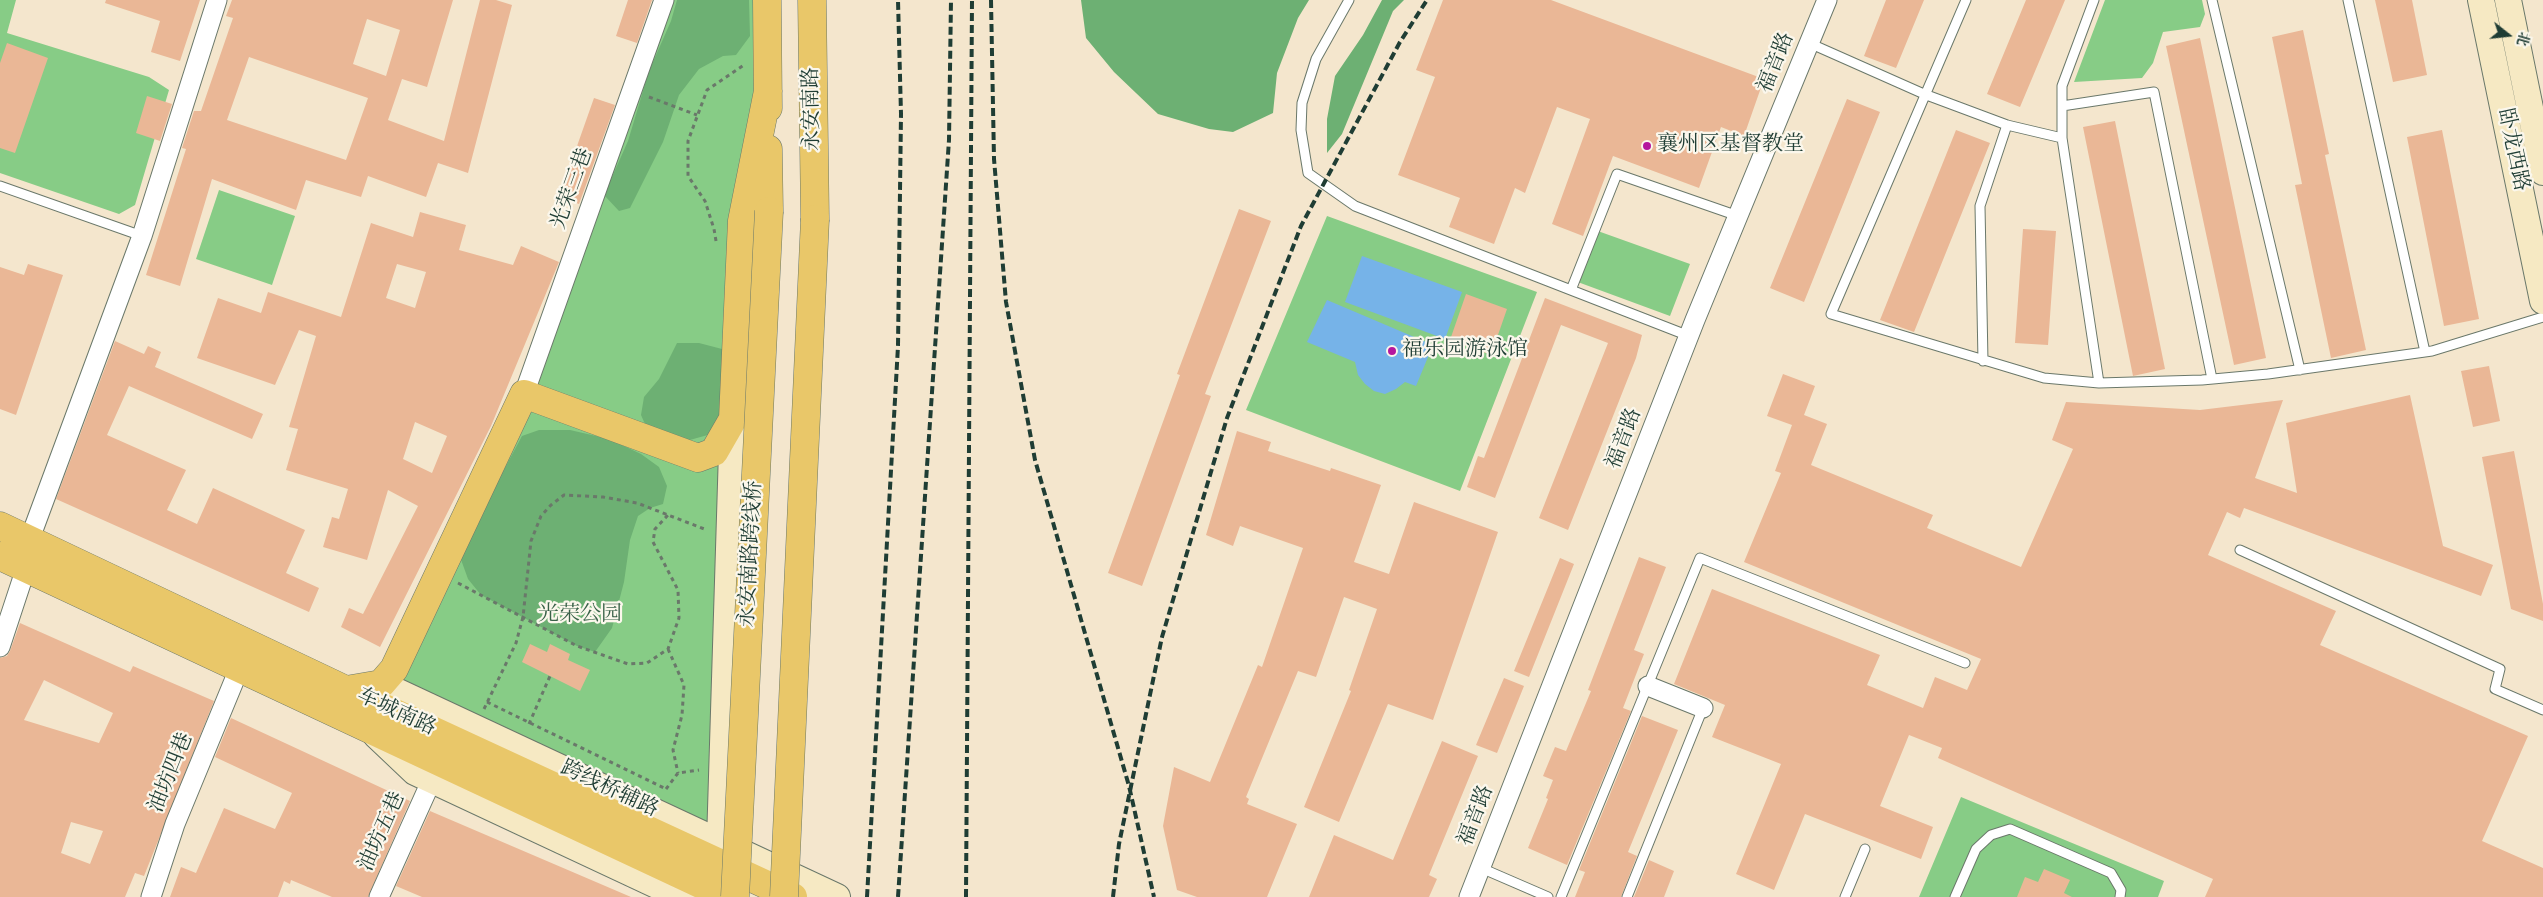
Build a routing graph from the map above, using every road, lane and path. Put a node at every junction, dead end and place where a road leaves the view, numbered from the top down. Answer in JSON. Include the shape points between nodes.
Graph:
{"nodes":[{"id":1,"x":217,"y":0,"type":"edge"},
{"id":2,"x":664,"y":0,"type":"edge"},
{"id":3,"x":767,"y":0,"type":"edge"},
{"id":4,"x":812,"y":0,"type":"edge"},
{"id":5,"x":1349,"y":0,"type":"edge"},
{"id":6,"x":1827,"y":0,"type":"edge"},
{"id":7,"x":1966,"y":0,"type":"edge"},
{"id":8,"x":2094,"y":0,"type":"edge"},
{"id":9,"x":2212,"y":0,"type":"edge"},
{"id":10,"x":2348,"y":0,"type":"edge"},
{"id":11,"x":2481,"y":0,"type":"edge"},
{"id":12,"x":2508,"y":0,"type":"edge"},
{"id":13,"x":1810,"y":43,"type":"junction"},
{"id":14,"x":767,"y":53,"type":"junction"},
{"id":15,"x":632,"y":91,"type":"junction"},
{"id":16,"x":768,"y":91,"type":"junction"},
{"id":17,"x":1924,"y":94,"type":"junction"},
{"id":18,"x":2062,"y":106,"type":"junction"},
{"id":19,"x":697,"y":115,"type":"junction"},
{"id":20,"x":2007,"y":125,"type":"junction"},
{"id":21,"x":2062,"y":138,"type":"junction"},
{"id":22,"x":2543,"y":172,"type":"edge"},
{"id":23,"x":0,"y":186,"type":"edge"},
{"id":24,"x":1738,"y":216,"type":"junction"},
{"id":25,"x":142,"y":236,"type":"junction"},
{"id":26,"x":716,"y":246,"type":"dead end"},
{"id":27,"x":1571,"y":290,"type":"junction"},
{"id":28,"x":2543,"y":300,"type":"edge"},
{"id":29,"x":2543,"y":317,"type":"edge"},
{"id":30,"x":1689,"y":336,"type":"junction"},
{"id":31,"x":2425,"y":352,"type":"junction"},
{"id":32,"x":1983,"y":361,"type":"junction"},
{"id":33,"x":2300,"y":370,"type":"junction"},
{"id":34,"x":2212,"y":379,"type":"junction"},
{"id":35,"x":2099,"y":383,"type":"junction"},
{"id":36,"x":524,"y":394,"type":"junction"},
{"id":37,"x":733,"y":419,"type":"junction"},
{"id":38,"x":668,"y":515,"type":"junction"},
{"id":39,"x":0,"y":526,"type":"edge"},
{"id":40,"x":730,"y":526,"type":"junction"},
{"id":41,"x":29,"y":541,"type":"junction"},
{"id":42,"x":2240,"y":550,"type":"dead end"},
{"id":43,"x":0,"y":556,"type":"edge"},
{"id":44,"x":26,"y":568,"type":"junction"},
{"id":45,"x":439,"y":573,"type":"junction"},
{"id":46,"x":523,"y":617,"type":"junction"},
{"id":47,"x":0,"y":647,"type":"edge"},
{"id":48,"x":668,"y":649,"type":"junction"},
{"id":49,"x":1965,"y":663,"type":"dead end"},
{"id":50,"x":239,"y":669,"type":"junction"},
{"id":51,"x":550,"y":676,"type":"dead end"},
{"id":52,"x":380,"y":684,"type":"junction"},
{"id":53,"x":1648,"y":686,"type":"junction"},
{"id":54,"x":346,"y":690,"type":"junction"},
{"id":55,"x":488,"y":702,"type":"junction"},
{"id":56,"x":1703,"y":708,"type":"joint"},
{"id":57,"x":2543,"y":710,"type":"edge"},
{"id":58,"x":530,"y":722,"type":"junction"},
{"id":59,"x":475,"y":728,"type":"junction"},
{"id":60,"x":372,"y":731,"type":"junction"},
{"id":61,"x":518,"y":748,"type":"junction"},
{"id":62,"x":722,"y":772,"type":"junction"},
{"id":63,"x":678,"y":773,"type":"junction"},
{"id":64,"x":428,"y":786,"type":"dead end"},
{"id":65,"x":660,"y":800,"type":"junction"},
{"id":66,"x":720,"y":842,"type":"junction"},
{"id":67,"x":1865,"y":849,"type":"dead end"},
{"id":68,"x":1481,"y":868,"type":"junction"},
{"id":69,"x":151,"y":897,"type":"edge"},
{"id":70,"x":379,"y":897,"type":"edge"},
{"id":71,"x":682,"y":897,"type":"edge"},
{"id":72,"x":728,"y":897,"type":"edge"},
{"id":73,"x":735,"y":897,"type":"edge"},
{"id":74,"x":784,"y":897,"type":"edge"},
{"id":75,"x":793,"y":897,"type":"edge"},
{"id":76,"x":837,"y":897,"type":"edge"},
{"id":77,"x":1469,"y":897,"type":"edge"},
{"id":78,"x":1548,"y":897,"type":"edge"},
{"id":79,"x":1562,"y":897,"type":"edge"},
{"id":80,"x":1626,"y":897,"type":"edge"},
{"id":81,"x":1845,"y":897,"type":"edge"},
{"id":82,"x":1956,"y":897,"type":"edge"},
{"id":83,"x":2120,"y":897,"type":"edge"}],
"edges":[{"from":1,"to":25,"type":"street"},
{"from":2,"to":15,"type":"street","name":"光荣三巷"},
{"from":3,"to":14,"type":"main road"},
{"from":4,"to":74,"type":"main road","name":"永安南路","bridge":true,"via":[[815,219]]},
{"from":5,"to":27,"type":"lane","via":[[1316,59],[1302,103],[1301,130],[1308,173],[1355,206]]},
{"from":6,"to":13,"type":"street","name":"福音路"},
{"from":7,"to":17,"type":"lane"},
{"from":8,"to":18,"type":"lane","via":[[2062,86]]},
{"from":9,"to":33,"type":"lane"},
{"from":10,"to":31,"type":"lane"},
{"from":11,"to":28,"type":"street","name":"卧龙西路"},
{"from":12,"to":22,"type":"street","name":"卧龙西路"},
{"from":13,"to":17,"type":"lane"},
{"from":13,"to":24,"type":"street","name":"福音路"},
{"from":14,"to":16,"type":"main road"},
{"from":14,"to":19,"type":"path","via":[[707,90]]},
{"from":15,"to":19,"type":"path"},
{"from":15,"to":36,"type":"street","name":"光荣三巷"},
{"from":16,"to":37,"type":"main road","via":[[742,220]]},
{"from":16,"to":73,"type":"main road","name":"永安南路跨线桥","bridge":true,"via":[[769,211]]},
{"from":17,"to":20,"type":"lane"},
{"from":17,"to":32,"type":"lane","via":[[1831,314]]},
{"from":18,"to":21,"type":"lane"},
{"from":18,"to":34,"type":"lane","via":[[2154,92]]},
{"from":19,"to":26,"type":"path","via":[[688,141],[688,176],[705,201]]},
{"from":20,"to":21,"type":"lane"},
{"from":20,"to":32,"type":"lane","via":[[1980,206]]},
{"from":21,"to":35,"type":"lane"},
{"from":23,"to":25,"type":"lane"},
{"from":24,"to":27,"type":"lane","via":[[1617,174]]},
{"from":24,"to":30,"type":"street","name":"福音路"},
{"from":25,"to":41,"type":"street"},
{"from":27,"to":30,"type":"lane"},
{"from":29,"to":31,"type":"lane"},
{"from":30,"to":68,"type":"street","name":"福音路"},
{"from":31,"to":33,"type":"lane"},
{"from":32,"to":35,"type":"lane","via":[[2044,378]]},
{"from":33,"to":34,"type":"lane"},
{"from":34,"to":35,"type":"lane"},
{"from":36,"to":37,"type":"main road","via":[[698,458],[714,452]]},
{"from":36,"to":45,"type":"main road"},
{"from":37,"to":40,"type":"street"},
{"from":38,"to":40,"type":"path","via":[[705,530]]},
{"from":38,"to":46,"type":"path","via":[[637,503],[564,495],[541,516],[531,541]]},
{"from":38,"to":48,"type":"path","via":[[655,529],[652,542],[678,590],[678,618]]},
{"from":39,"to":41,"type":"main road","name":"车城南路"},
{"from":40,"to":62,"type":"street"},
{"from":41,"to":54,"type":"main road","name":"车城南路"},
{"from":42,"to":57,"type":"lane","via":[[2500,669],[2495,689]]},
{"from":43,"to":44,"type":"main road","name":"车城南路"},
{"from":44,"to":47,"type":"street"},
{"from":44,"to":50,"type":"main road","name":"车城南路"},
{"from":45,"to":46,"type":"path"},
{"from":45,"to":52,"type":"main road","via":[[394,668]]},
{"from":46,"to":48,"type":"path","via":[[577,646],[628,664],[647,663]]},
{"from":46,"to":55,"type":"path","via":[[516,643]]},
{"from":48,"to":63,"type":"path","via":[[684,685],[682,715],[673,750]]},
{"from":49,"to":53,"type":"lane","via":[[1700,558]]},
{"from":50,"to":60,"type":"main road","name":"车城南路"},
{"from":50,"to":69,"type":"street","name":"油坊四巷","via":[[175,824]]},
{"from":51,"to":58,"type":"path"},
{"from":52,"to":54,"type":"main road"},
{"from":52,"to":59,"type":"street","name":"跨线桥辅路"},
{"from":53,"to":56,"type":"street"},
{"from":53,"to":79,"type":"lane"},
{"from":54,"to":75,"type":"main road","name":"车城南路"},
{"from":55,"to":58,"type":"path"},
{"from":55,"to":59,"type":"path"},
{"from":56,"to":80,"type":"lane"},
{"from":58,"to":61,"type":"path"},
{"from":58,"to":65,"type":"path"},
{"from":59,"to":61,"type":"street","name":"跨线桥辅路"},
{"from":60,"to":71,"type":"street","via":[[415,772]]},
{"from":60,"to":72,"type":"main road","name":"车城南路"},
{"from":61,"to":65,"type":"street","name":"跨线桥辅路"},
{"from":62,"to":63,"type":"path","via":[[705,769]]},
{"from":62,"to":66,"type":"street"},
{"from":63,"to":65,"type":"path"},
{"from":64,"to":70,"type":"street","name":"油坊五巷"},
{"from":65,"to":66,"type":"street","name":"跨线桥辅路"},
{"from":66,"to":76,"type":"street","name":"跨线桥辅路"},
{"from":67,"to":81,"type":"lane"},
{"from":68,"to":77,"type":"street","name":"福音路"},
{"from":68,"to":78,"type":"lane"},
{"from":82,"to":83,"type":"lane","via":[[1976,849],[1991,835],[2010,829],[2111,873],[2121,890]]}]}
